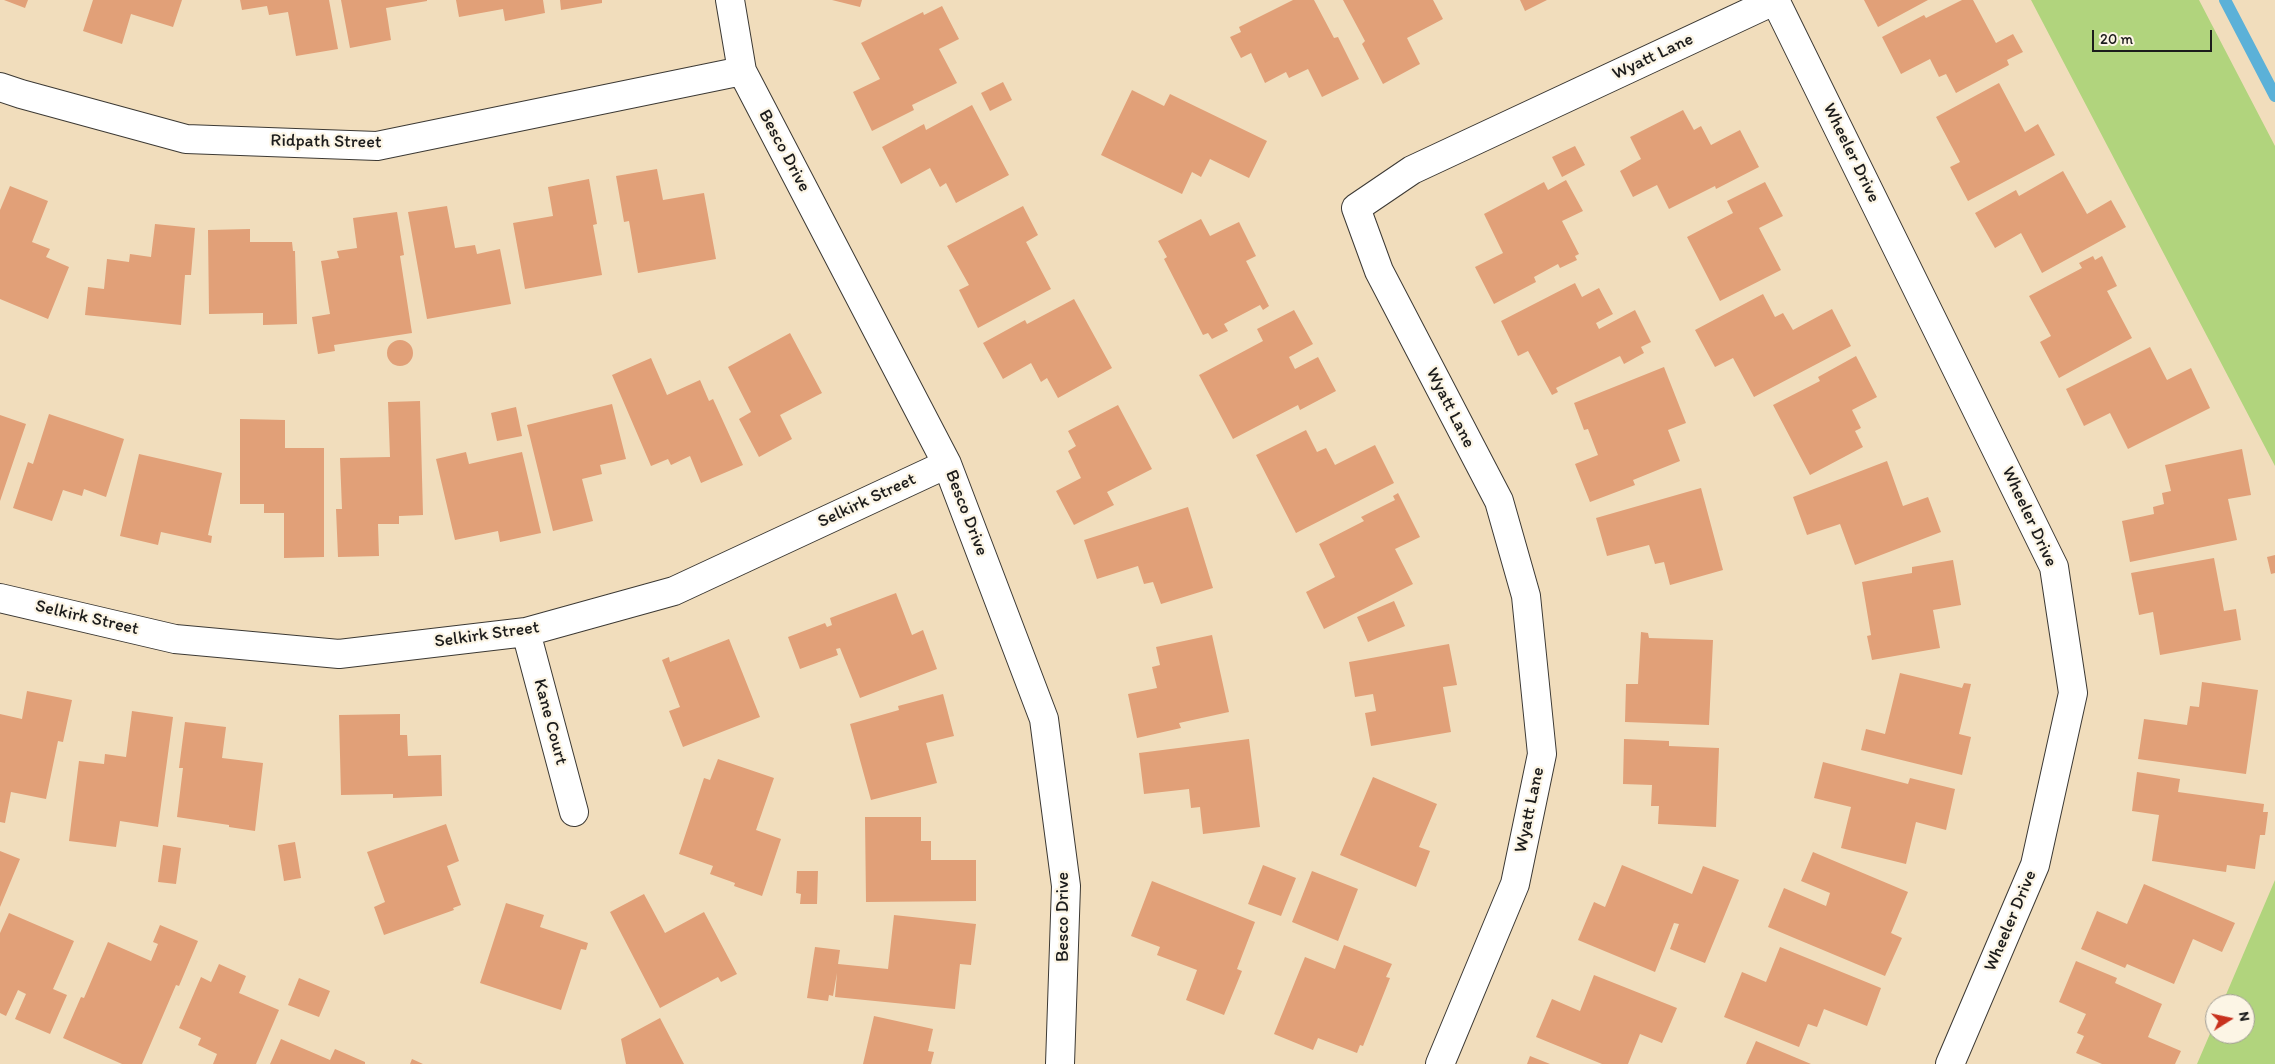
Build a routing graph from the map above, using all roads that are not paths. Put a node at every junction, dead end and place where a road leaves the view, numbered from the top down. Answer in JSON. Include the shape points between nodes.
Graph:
{"nodes":[{"id":1,"x":730,"y":0,"type":"edge"},
{"id":2,"x":1776,"y":0,"type":"edge"},
{"id":3,"x":742,"y":71,"type":"junction"},
{"id":4,"x":0,"y":87,"type":"edge"},
{"id":5,"x":947,"y":464,"type":"junction"},
{"id":6,"x":0,"y":598,"type":"edge"},
{"id":7,"x":526,"y":632,"type":"junction"},
{"id":8,"x":574,"y":812,"type":"dead end"},
{"id":9,"x":1061,"y":1064,"type":"edge"},
{"id":10,"x":1440,"y":1064,"type":"edge"},
{"id":11,"x":1950,"y":1064,"type":"edge"}],
"edges":[{"from":1,"to":3,"type":"street","name":"Besco Drive"},
{"from":2,"to":10,"type":"street","name":"Wyatt Lane","via":[[1412,170],[1356,208],[1379,271],[1499,501],[1526,596],[1542,754],[1515,884]]},
{"from":2,"to":11,"type":"street","name":"Wheeler Drive","via":[[2054,567],[2073,693],[2035,865]]},
{"from":3,"to":4,"type":"street","name":"Ridpath Street","via":[[377,146],[186,139]]},
{"from":3,"to":5,"type":"street","name":"Besco Drive"},
{"from":5,"to":7,"type":"street","name":"Selkirk Street","via":[[674,591]]},
{"from":5,"to":9,"type":"street","name":"Besco Drive","via":[[1044,719],[1066,886]]},
{"from":6,"to":7,"type":"street","name":"Selkirk Street","via":[[175,639],[339,654]]},
{"from":7,"to":8,"type":"street","name":"Kane Court"}]}
